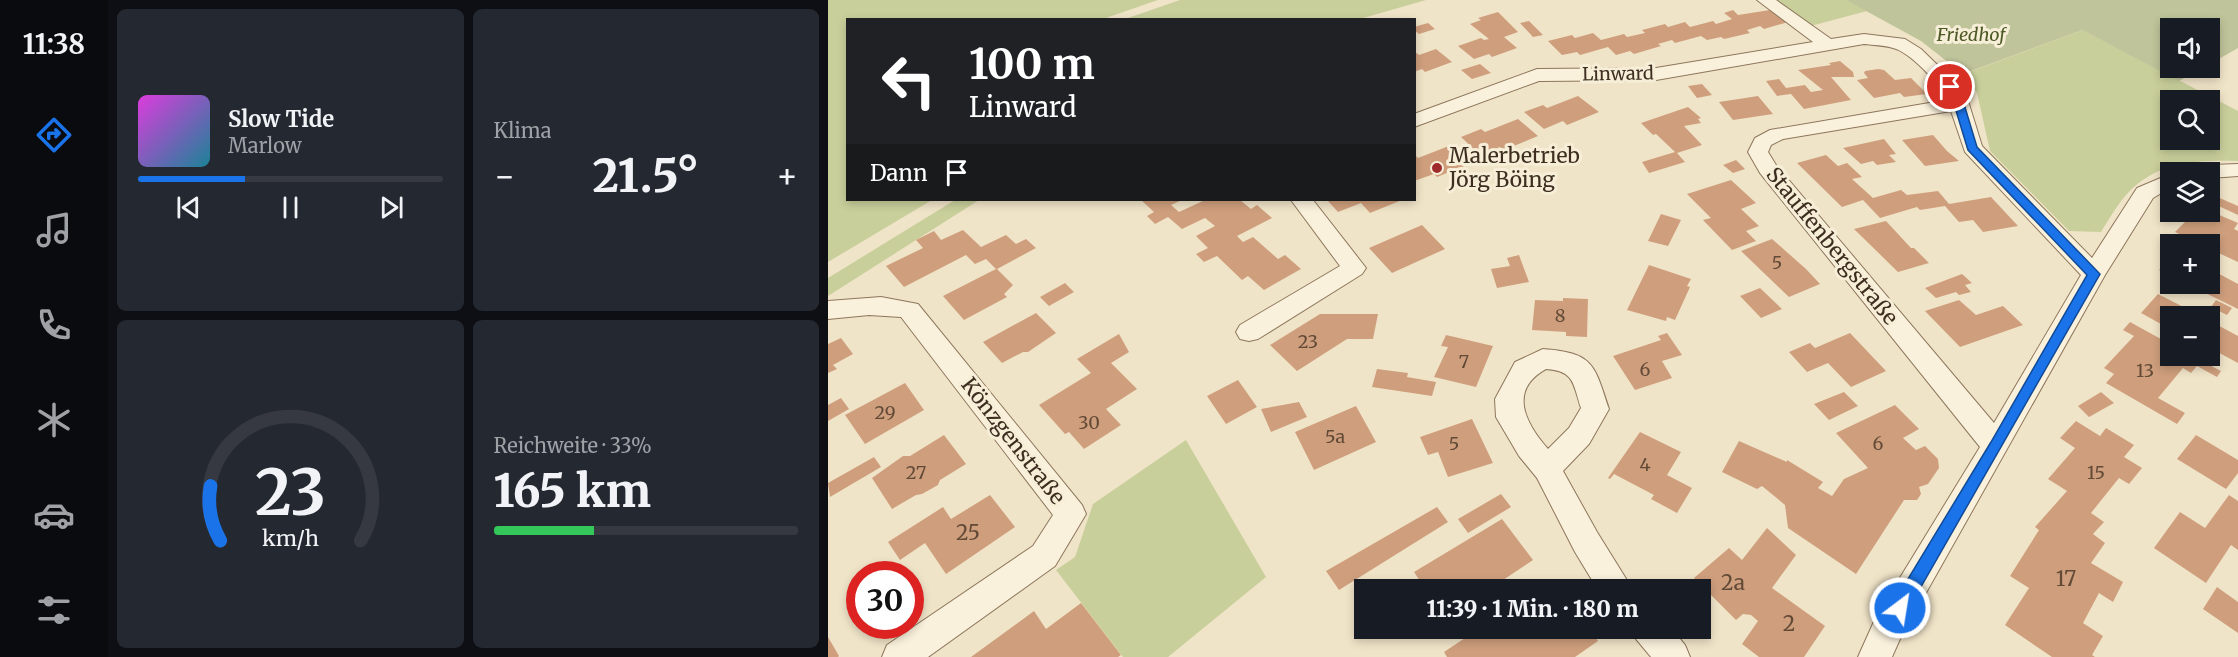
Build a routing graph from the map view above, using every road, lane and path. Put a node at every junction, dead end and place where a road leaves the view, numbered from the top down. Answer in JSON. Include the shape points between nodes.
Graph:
{"nodes":[{"id":1,"x":1765,"y":0,"type":"edge"},
{"id":2,"x":1828,"y":45,"type":"junction"},
{"id":3,"x":1959,"y":104,"type":"junction"},
{"id":4,"x":1416,"y":120,"type":"edge"},
{"id":5,"x":2238,"y":170,"type":"edge"},
{"id":6,"x":2220,"y":171,"type":"edge"},
{"id":7,"x":2160,"y":185,"type":"edge"},
{"id":8,"x":1303,"y":201,"type":"edge"},
{"id":9,"x":2094,"y":274,"type":"junction"},
{"id":10,"x":828,"y":310,"type":"edge"},
{"id":11,"x":1249,"y":332,"type":"dead end"},
{"id":12,"x":1996,"y":446,"type":"junction"},
{"id":13,"x":1547,"y":469,"type":"dead end"},
{"id":14,"x":1610,"y":579,"type":"edge"},
{"id":15,"x":1657,"y":639,"type":"edge"},
{"id":16,"x":899,"y":657,"type":"edge"},
{"id":17,"x":1673,"y":657,"type":"edge"},
{"id":18,"x":1875,"y":657,"type":"edge"}],
"edges":[{"from":1,"to":2,"type":"street"},
{"from":2,"to":3,"type":"street","name":"Linward","via":[[1864,39],[1899,43],[1950,87]]},
{"from":2,"to":4,"type":"street","name":"Linward","via":[[1656,74],[1537,75]]},
{"from":3,"to":9,"type":"street","name":"Linward","via":[[1972,148]]},
{"from":3,"to":12,"type":"street","name":"Stauffenbergstraße","via":[[1777,135],[1762,142],[1758,152],[1767,168]]},
{"from":5,"to":6,"type":"street"},
{"from":7,"to":9,"type":"street","via":[[2145,193]]},
{"from":8,"to":11,"type":"street","via":[[1354,268]]},
{"from":9,"to":12,"type":"street"},
{"from":10,"to":16,"type":"street","name":"Könzgenstraße","via":[[909,310],[1071,514],[1044,556]]},
{"from":12,"to":18,"type":"street","via":[[1888,628]]},
{"from":13,"to":14,"type":"street"},
{"from":15,"to":17,"type":"street"}]}
